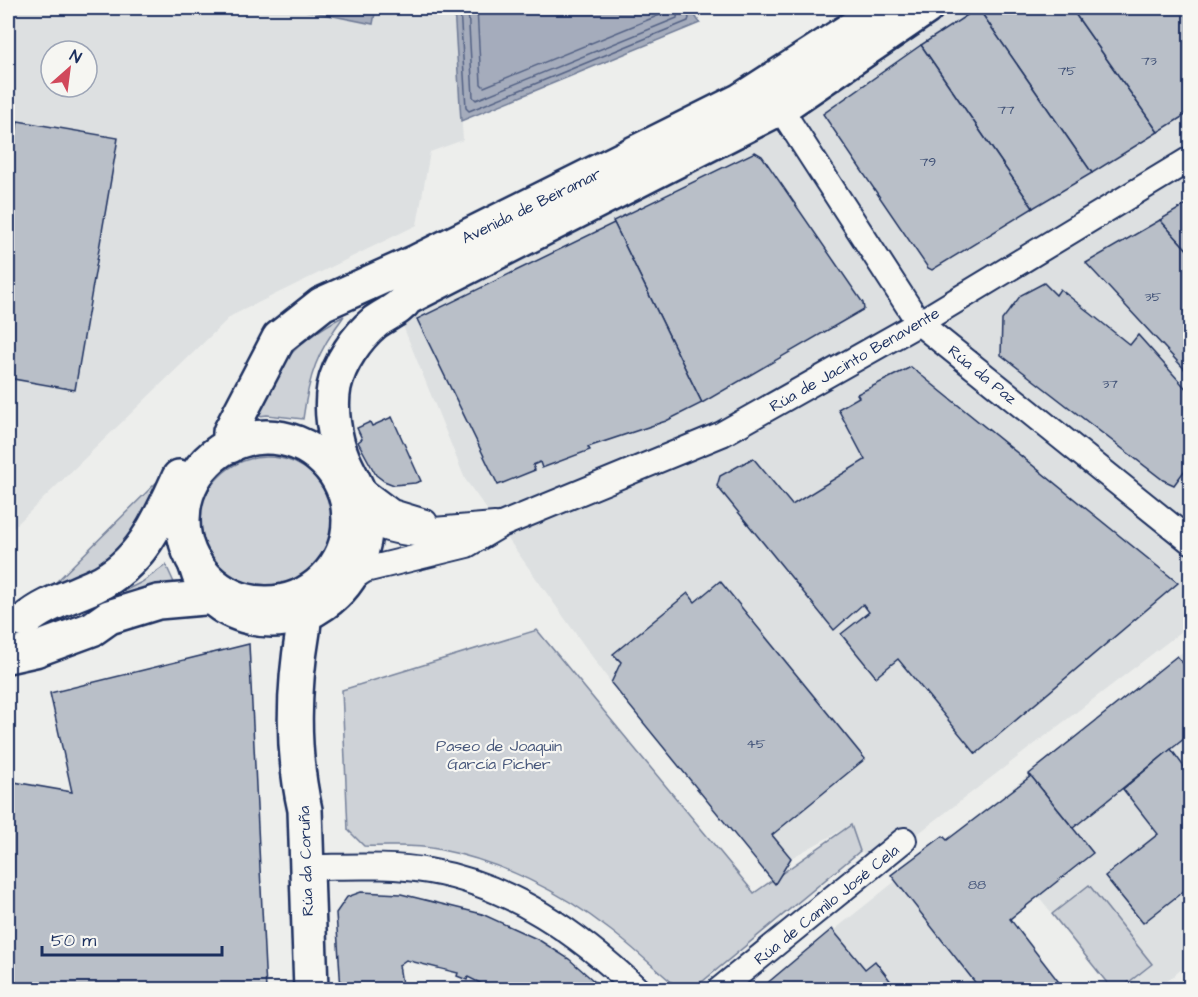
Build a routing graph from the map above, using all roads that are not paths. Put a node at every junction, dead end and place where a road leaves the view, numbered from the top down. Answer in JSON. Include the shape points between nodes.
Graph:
{"nodes":[{"id":1,"x":885,"y":8,"type":"edge"},
{"id":2,"x":926,"y":8,"type":"edge"},
{"id":3,"x":780,"y":108,"type":"junction"},
{"id":4,"x":1191,"y":159,"type":"edge"},
{"id":5,"x":407,"y":298,"type":"junction"},
{"id":6,"x":920,"y":323,"type":"junction"},
{"id":7,"x":279,"y":338,"type":"junction"},
{"id":8,"x":230,"y":446,"type":"junction"},
{"id":9,"x":321,"y":458,"type":"junction"},
{"id":10,"x":356,"y":503,"type":"junction"},
{"id":11,"x":183,"y":510,"type":"junction"},
{"id":12,"x":501,"y":525,"type":"junction"},
{"id":13,"x":434,"y":530,"type":"junction"},
{"id":14,"x":1191,"y":541,"type":"edge"},
{"id":15,"x":326,"y":594,"type":"junction"},
{"id":16,"x":223,"y":601,"type":"junction"},
{"id":17,"x":261,"y":620,"type":"junction"},
{"id":18,"x":16,"y":640,"type":"edge"},
{"id":19,"x":294,"y":697,"type":"junction"},
{"id":20,"x":904,"y":840,"type":"dead end"},
{"id":21,"x":305,"y":867,"type":"junction"},
{"id":22,"x":311,"y":990,"type":"edge"},
{"id":23,"x":638,"y":990,"type":"edge"},
{"id":24,"x":718,"y":990,"type":"edge"}],
"edges":[{"from":1,"to":7,"type":"main road","name":"Avenida de Beiramar","via":[[741,100],[418,261],[322,304]]},
{"from":2,"to":3,"type":"main road","name":"Avenida de Beiramar"},
{"from":3,"to":5,"type":"main road","name":"Avenida de Beiramar"},
{"from":3,"to":6,"type":"street","name":"Rúa da Paz"},
{"from":4,"to":6,"type":"street","name":"Rúa de Jacinto Benavente"},
{"from":5,"to":9,"type":"main road","name":"Avenida de Beiramar","via":[[395,296],[367,313],[332,350],[318,382],[315,414]]},
{"from":5,"to":10,"type":"main road","name":"Avenida de Beiramar","via":[[401,307],[364,333],[349,353],[334,386],[334,425]]},
{"from":6,"to":12,"type":"street","name":"Rúa de Jacinto Benavente","via":[[722,434]]},
{"from":6,"to":14,"type":"street","name":"Rúa da Paz"},
{"from":7,"to":8,"type":"main road","name":"Avenida de Beiramar","via":[[230,432]]},
{"from":7,"to":18,"type":"main road","via":[[266,344],[256,357],[213,436],[179,478],[140,551],[99,584],[34,613]]},
{"from":8,"to":9,"type":"main road","via":[[248,439],[286,440]]},
{"from":8,"to":11,"type":"main road","via":[[198,472]]},
{"from":9,"to":10,"type":"main road"},
{"from":10,"to":13,"type":"street","via":[[425,522]]},
{"from":10,"to":13,"type":"street","name":"Rúa de Jacinto Benavente","via":[[402,533],[427,535]]},
{"from":10,"to":15,"type":"main road","via":[[347,541],[329,575]]},
{"from":11,"to":16,"type":"main road","via":[[183,529],[195,563],[218,588]]},
{"from":11,"to":18,"type":"main road","via":[[165,544],[144,570],[115,588],[38,622]]},
{"from":12,"to":13,"type":"street","name":"Rúa de Jacinto Benavente"},
{"from":12,"to":15,"type":"street","name":"Rúa de Jacinto Benavente","via":[[467,545],[365,570]]},
{"from":15,"to":16,"type":"main road","via":[[278,602]]},
{"from":15,"to":17,"type":"main road","via":[[291,618]]},
{"from":15,"to":19,"type":"main road","via":[[306,683]]},
{"from":16,"to":17,"type":"main road"},
{"from":16,"to":18,"type":"main road","via":[[158,602],[109,617],[92,629]]},
{"from":17,"to":19,"type":"main road","name":"Rúa da Coruña","via":[[275,632],[284,648],[284,683]]},
{"from":19,"to":21,"type":"main road","name":"Rúa da Coruña","via":[[299,783],[305,810]]},
{"from":20,"to":24,"type":"street","name":"Rúa de Camilo José Cela"},
{"from":21,"to":22,"type":"main road","name":"Rúa da Coruña"},
{"from":21,"to":23,"type":"street","via":[[407,868],[488,886],[523,902],[563,929]]}]}
